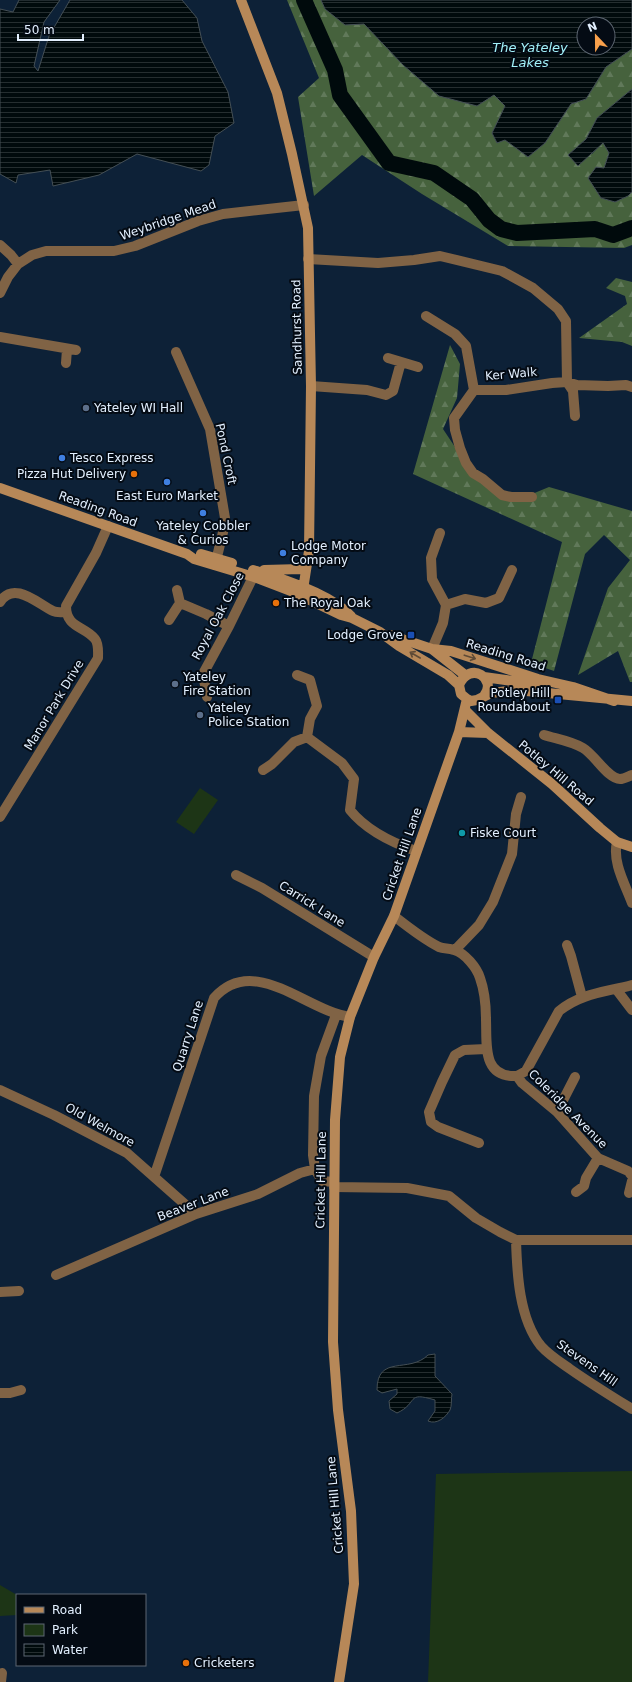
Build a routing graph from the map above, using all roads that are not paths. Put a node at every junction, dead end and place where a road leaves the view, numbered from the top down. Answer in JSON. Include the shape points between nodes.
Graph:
{"nodes":[{"id":1,"x":241,"y":0,"type":"edge"},
{"id":2,"x":304,"y":205,"type":"junction"},
{"id":3,"x":0,"y":245,"type":"edge"},
{"id":4,"x":308,"y":259,"type":"junction"},
{"id":5,"x":18,"y":264,"type":"junction"},
{"id":6,"x":0,"y":293,"type":"edge"},
{"id":7,"x":426,"y":316,"type":"dead end"},
{"id":8,"x":0,"y":337,"type":"edge"},
{"id":9,"x":176,"y":352,"type":"dead end"},
{"id":10,"x":388,"y":358,"type":"dead end"},
{"id":11,"x":401,"y":362,"type":"junction"},
{"id":12,"x":66,"y":363,"type":"dead end"},
{"id":13,"x":418,"y":367,"type":"dead end"},
{"id":14,"x":567,"y":382,"type":"junction"},
{"id":15,"x":311,"y":386,"type":"junction"},
{"id":16,"x":632,"y":387,"type":"edge"},
{"id":17,"x":474,"y":390,"type":"junction"},
{"id":18,"x":575,"y":416,"type":"dead end"},
{"id":19,"x":0,"y":488,"type":"edge"},
{"id":20,"x":532,"y":497,"type":"dead end"},
{"id":21,"x":108,"y":526,"type":"junction"},
{"id":22,"x":440,"y":533,"type":"dead end"},
{"id":23,"x":216,"y":562,"type":"junction"},
{"id":24,"x":304,"y":567,"type":"junction"},
{"id":25,"x":512,"y":570,"type":"dead end"},
{"id":26,"x":255,"y":574,"type":"junction"},
{"id":27,"x":292,"y":587,"type":"junction"},
{"id":28,"x":177,"y":590,"type":"dead end"},
{"id":29,"x":303,"y":592,"type":"junction"},
{"id":30,"x":0,"y":602,"type":"edge"},
{"id":31,"x":180,"y":603,"type":"junction"},
{"id":32,"x":446,"y":605,"type":"junction"},
{"id":33,"x":66,"y":612,"type":"junction"},
{"id":34,"x":169,"y":620,"type":"dead end"},
{"id":35,"x":229,"y":626,"type":"junction"},
{"id":36,"x":380,"y":632,"type":"junction"},
{"id":37,"x":432,"y":649,"type":"junction"},
{"id":38,"x":298,"y":675,"type":"dead end"},
{"id":39,"x":465,"y":675,"type":"junction"},
{"id":40,"x":484,"y":677,"type":"junction"},
{"id":41,"x":459,"y":685,"type":"junction"},
{"id":42,"x":573,"y":686,"type":"junction"},
{"id":43,"x":484,"y":696,"type":"junction"},
{"id":44,"x":207,"y":697,"type":"dead end"},
{"id":45,"x":467,"y":699,"type":"junction"},
{"id":46,"x":614,"y":701,"type":"junction"},
{"id":47,"x":632,"y":702,"type":"edge"},
{"id":48,"x":465,"y":710,"type":"junction"},
{"id":49,"x":459,"y":732,"type":"junction"},
{"id":50,"x":488,"y":733,"type":"junction"},
{"id":51,"x":544,"y":735,"type":"dead end"},
{"id":52,"x":307,"y":737,"type":"junction"},
{"id":53,"x":263,"y":770,"type":"dead end"},
{"id":54,"x":632,"y":775,"type":"edge"},
{"id":55,"x":521,"y":797,"type":"dead end"},
{"id":56,"x":0,"y":817,"type":"edge"},
{"id":57,"x":616,"y":842,"type":"junction"},
{"id":58,"x":632,"y":848,"type":"edge"},
{"id":59,"x":416,"y":851,"type":"junction"},
{"id":60,"x":236,"y":875,"type":"dead end"},
{"id":61,"x":632,"y":903,"type":"edge"},
{"id":62,"x":394,"y":916,"type":"junction"},
{"id":63,"x":567,"y":945,"type":"dead end"},
{"id":64,"x":455,"y":950,"type":"junction"},
{"id":65,"x":374,"y":957,"type":"junction"},
{"id":66,"x":632,"y":984,"type":"edge"},
{"id":67,"x":616,"y":989,"type":"junction"},
{"id":68,"x":582,"y":997,"type":"junction"},
{"id":69,"x":632,"y":1010,"type":"edge"},
{"id":70,"x":336,"y":1015,"type":"junction"},
{"id":71,"x":350,"y":1017,"type":"junction"},
{"id":72,"x":486,"y":1049,"type":"junction"},
{"id":73,"x":517,"y":1076,"type":"junction"},
{"id":74,"x":575,"y":1077,"type":"dead end"},
{"id":75,"x":0,"y":1090,"type":"edge"},
{"id":76,"x":557,"y":1112,"type":"junction"},
{"id":77,"x":479,"y":1143,"type":"dead end"},
{"id":78,"x":598,"y":1158,"type":"junction"},
{"id":79,"x":315,"y":1169,"type":"junction"},
{"id":80,"x":632,"y":1176,"type":"edge"},
{"id":81,"x":154,"y":1177,"type":"junction"},
{"id":82,"x":632,"y":1181,"type":"edge"},
{"id":83,"x":334,"y":1184,"type":"junction"},
{"id":84,"x":576,"y":1192,"type":"dead end"},
{"id":85,"x":629,"y":1193,"type":"dead end"},
{"id":86,"x":196,"y":1214,"type":"junction"},
{"id":87,"x":516,"y":1240,"type":"junction"},
{"id":88,"x":632,"y":1240,"type":"edge"},
{"id":89,"x":56,"y":1275,"type":"dead end"},
{"id":90,"x":19,"y":1291,"type":"dead end"},
{"id":91,"x":0,"y":1292,"type":"edge"},
{"id":92,"x":21,"y":1390,"type":"dead end"},
{"id":93,"x":0,"y":1393,"type":"edge"},
{"id":94,"x":632,"y":1409,"type":"edge"},
{"id":95,"x":339,"y":1682,"type":"edge"}],
"edges":[{"from":1,"to":2,"type":"street","name":"Sandhurst Road","via":[[277,93]]},
{"from":2,"to":4,"type":"street","name":"Sandhurst Road","via":[[308,228]]},
{"from":2,"to":5,"type":"street","name":"Weybridge Mead","via":[[223,214],[135,246],[114,251],[46,251],[32,255]]},
{"from":3,"to":5,"type":"street"},
{"from":4,"to":14,"type":"street","via":[[378,263],[440,256],[502,271],[533,288],[563,315],[567,329]]},
{"from":4,"to":15,"type":"street","name":"Sandhurst Road"},
{"from":5,"to":6,"type":"street","name":"Weybridge Mead"},
{"from":7,"to":17,"type":"street","via":[[455,334],[466,346]]},
{"from":8,"to":12,"type":"street","via":[[72,349]]},
{"from":9,"to":23,"type":"street","name":"Pond Croft","via":[[210,429],[225,518]]},
{"from":10,"to":11,"type":"street"},
{"from":11,"to":13,"type":"street"},
{"from":11,"to":15,"type":"street","via":[[393,391],[386,395],[367,390]]},
{"from":14,"to":16,"type":"street","name":"Ker Walk","via":[[577,385]]},
{"from":14,"to":17,"type":"street","name":"Ker Walk","via":[[506,390]]},
{"from":14,"to":18,"type":"street","via":[[573,391]]},
{"from":15,"to":24,"type":"street","name":"Sandhurst Road","via":[[309,551]]},
{"from":17,"to":20,"type":"street","name":"Ker Walk","via":[[454,418],[456,436],[466,463],[473,473],[502,495]]},
{"from":19,"to":21,"type":"street","name":"Reading Road"},
{"from":21,"to":23,"type":"street","name":"Reading Road"},
{"from":21,"to":33,"type":"street","via":[[66,606]]},
{"from":22,"to":32,"type":"street","via":[[431,558],[432,579]]},
{"from":23,"to":26,"type":"street","name":"Reading Road"},
{"from":24,"to":26,"type":"street"},
{"from":24,"to":27,"type":"street","name":"Sandhurst Road"},
{"from":24,"to":29,"type":"street","name":"Sandhurst Road"},
{"from":25,"to":32,"type":"street","via":[[499,598],[486,603],[465,599]]},
{"from":26,"to":27,"type":"street","name":"Reading Road"},
{"from":26,"to":35,"type":"street","name":"Royal Oak Close"},
{"from":27,"to":29,"type":"street","name":"Reading Road"},
{"from":28,"to":31,"type":"street"},
{"from":29,"to":36,"type":"street","name":"Reading Road","via":[[344,609],[352,618]]},
{"from":30,"to":33,"type":"street","via":[[10,594],[22,593],[55,612]]},
{"from":31,"to":34,"type":"street"},
{"from":31,"to":35,"type":"street"},
{"from":32,"to":37,"type":"street","via":[[443,623]]},
{"from":33,"to":56,"type":"street","name":"Manor Park Drive","via":[[72,623],[95,639],[99,648],[98,658]]},
{"from":35,"to":44,"type":"street","name":"Royal Oak Close","via":[[203,674]]},
{"from":36,"to":37,"type":"street","name":"Reading Road"},
{"from":41,"to":36,"type":"street","name":"Reading Road","one_way":true,"via":[[448,675]]},
{"from":37,"to":39,"type":"street","name":"Reading Road"},
{"from":37,"to":42,"type":"street","name":"Reading Road","one_way":true,"via":[[450,651],[538,679]]},
{"from":38,"to":52,"type":"street","via":[[310,680],[317,706],[310,719]]},
{"from":39,"to":40,"type":"street","name":"Reading Road","via":[[473,672]]},
{"from":39,"to":41,"type":"street"},
{"from":40,"to":42,"type":"street","name":"Reading Road","via":[[552,687]]},
{"from":40,"to":43,"type":"street","via":[[488,688]]},
{"from":41,"to":45,"type":"street","name":"Reading Road","via":[[461,694]]},
{"from":42,"to":46,"type":"street","name":"Reading Road"},
{"from":43,"to":45,"type":"street","name":"Reading Road","via":[[477,700]]},
{"from":43,"to":46,"type":"street","name":"Reading Road","via":[[516,690]]},
{"from":45,"to":48,"type":"street","name":"Cricket Hill Lane"},
{"from":46,"to":47,"type":"street","name":"Reading Road"},
{"from":48,"to":49,"type":"street","name":"Cricket Hill Lane"},
{"from":48,"to":50,"type":"street","name":"Potley Hill Road"},
{"from":49,"to":50,"type":"street"},
{"from":49,"to":59,"type":"street","name":"Cricket Hill Lane"},
{"from":50,"to":57,"type":"street","name":"Potley Hill Road","via":[[552,784]]},
{"from":51,"to":54,"type":"street","via":[[582,748],[611,776],[621,779]]},
{"from":52,"to":53,"type":"street","via":[[294,742]]},
{"from":52,"to":59,"type":"street","via":[[342,762],[354,779],[350,810],[358,820],[398,845]]},
{"from":55,"to":64,"type":"street","via":[[516,814],[512,854],[493,902],[479,925]]},
{"from":57,"to":58,"type":"street","name":"Potley Hill Road"},
{"from":57,"to":61,"type":"street","via":[[616,860]]},
{"from":59,"to":62,"type":"street","name":"Cricket Hill Lane"},
{"from":60,"to":65,"type":"street","name":"Carrick Lane","via":[[262,888]]},
{"from":62,"to":64,"type":"street","name":"Coleridge Avenue","via":[[441,948]]},
{"from":62,"to":65,"type":"street","name":"Cricket Hill Lane"},
{"from":63,"to":68,"type":"street"},
{"from":64,"to":72,"type":"street","name":"Coleridge Avenue","via":[[470,961],[480,976],[485,997]]},
{"from":65,"to":71,"type":"street","name":"Cricket Hill Lane"},
{"from":66,"to":67,"type":"street"},
{"from":67,"to":68,"type":"street"},
{"from":67,"to":69,"type":"street"},
{"from":68,"to":73,"type":"street","via":[[559,1010],[526,1071]]},
{"from":70,"to":71,"type":"street","name":"Quarry Lane"},
{"from":70,"to":79,"type":"street","name":"Cricket Hill Lane","via":[[322,1056],[314,1096]]},
{"from":70,"to":81,"type":"street","name":"Quarry Lane","via":[[271,984],[258,981],[241,982],[220,992],[214,998]]},
{"from":71,"to":83,"type":"street","name":"Cricket Hill Lane","via":[[340,1057],[335,1120]]},
{"from":72,"to":73,"type":"street","name":"Coleridge Avenue","via":[[490,1063],[498,1073],[508,1077]]},
{"from":72,"to":77,"type":"street","via":[[464,1050],[455,1055],[429,1112],[431,1122],[438,1127]]},
{"from":73,"to":76,"type":"street","name":"Coleridge Avenue"},
{"from":74,"to":76,"type":"street"},
{"from":75,"to":81,"type":"street","name":"Old Welmore","via":[[54,1114],[127,1153]]},
{"from":76,"to":78,"type":"street","name":"Coleridge Avenue"},
{"from":78,"to":80,"type":"street","name":"Coleridge Avenue","via":[[628,1171]]},
{"from":78,"to":84,"type":"street","via":[[584,1186]]},
{"from":79,"to":83,"type":"street","via":[[322,1181]]},
{"from":79,"to":86,"type":"street","name":"Beaver Lane","via":[[300,1173],[258,1194]]},
{"from":81,"to":86,"type":"street","name":"Old Welmore"},
{"from":82,"to":85,"type":"street"},
{"from":83,"to":87,"type":"street","via":[[407,1188],[448,1196],[476,1218]]},
{"from":83,"to":95,"type":"street","name":"Cricket Hill Lane","via":[[332,1342],[351,1512],[354,1584]]},
{"from":86,"to":89,"type":"street","name":"Beaver Lane"},
{"from":87,"to":88,"type":"street"},
{"from":87,"to":94,"type":"street","name":"Stevens Hill","via":[[518,1283],[526,1315],[541,1346],[597,1388]]},
{"from":90,"to":91,"type":"street"},
{"from":92,"to":93,"type":"street"}]}
